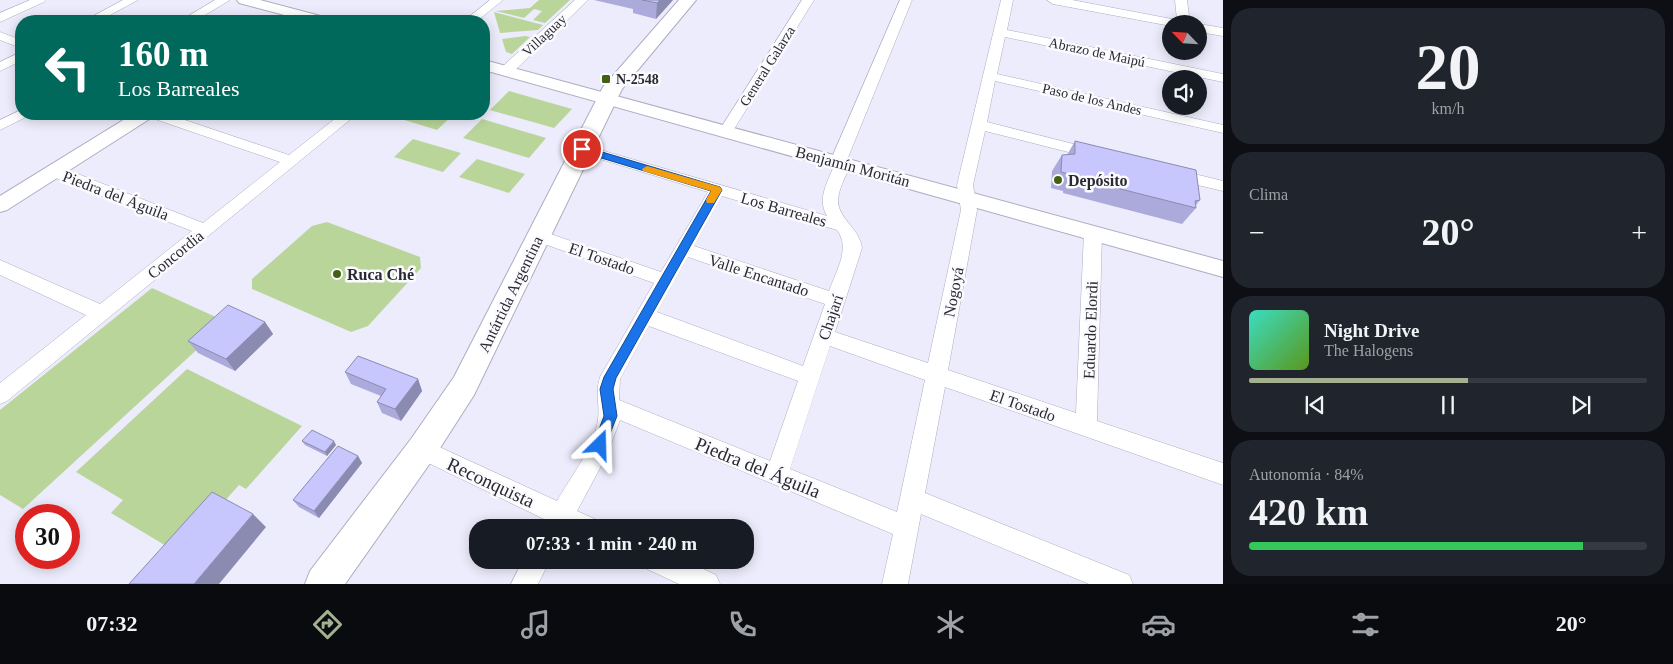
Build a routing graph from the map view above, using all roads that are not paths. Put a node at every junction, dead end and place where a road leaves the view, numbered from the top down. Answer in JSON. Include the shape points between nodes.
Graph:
{"nodes":[{"id":1,"x":40,"y":0,"type":"edge"},
{"id":2,"x":132,"y":0,"type":"edge"},
{"id":3,"x":224,"y":0,"type":"edge"},
{"id":4,"x":244,"y":0,"type":"edge"},
{"id":5,"x":307,"y":0,"type":"edge"},
{"id":6,"x":582,"y":0,"type":"edge"},
{"id":7,"x":688,"y":0,"type":"edge"},
{"id":8,"x":808,"y":0,"type":"edge"},
{"id":9,"x":906,"y":0,"type":"edge"},
{"id":10,"x":1007,"y":0,"type":"edge"},
{"id":11,"x":1053,"y":0,"type":"edge"},
{"id":12,"x":1181,"y":0,"type":"edge"},
{"id":13,"x":478,"y":2,"type":"dead end"},
{"id":14,"x":494,"y":2,"type":"edge"},
{"id":15,"x":102,"y":15,"type":"edge"},
{"id":16,"x":197,"y":15,"type":"edge"},
{"id":17,"x":291,"y":15,"type":"edge"},
{"id":18,"x":295,"y":15,"type":"edge"},
{"id":19,"x":478,"y":15,"type":"edge"},
{"id":20,"x":1183,"y":15,"type":"edge"},
{"id":21,"x":0,"y":18,"type":"edge"},
{"id":22,"x":1162,"y":21,"type":"edge"},
{"id":23,"x":1208,"y":30,"type":"edge"},
{"id":24,"x":1000,"y":32,"type":"junction"},
{"id":25,"x":1223,"y":32,"type":"edge"},
{"id":26,"x":0,"y":36,"type":"edge"},
{"id":27,"x":15,"y":42,"type":"edge"},
{"id":28,"x":15,"y":59,"type":"edge"},
{"id":29,"x":0,"y":67,"type":"edge"},
{"id":30,"x":490,"y":67,"type":"edge"},
{"id":31,"x":506,"y":71,"type":"junction"},
{"id":32,"x":990,"y":76,"type":"junction"},
{"id":33,"x":1223,"y":78,"type":"edge"},
{"id":34,"x":607,"y":98,"type":"junction"},
{"id":35,"x":15,"y":117,"type":"edge"},
{"id":36,"x":135,"y":120,"type":"edge"},
{"id":37,"x":171,"y":120,"type":"edge"},
{"id":38,"x":342,"y":120,"type":"edge"},
{"id":39,"x":979,"y":125,"type":"junction"},
{"id":40,"x":0,"y":126,"type":"edge"},
{"id":41,"x":1223,"y":129,"type":"edge"},
{"id":42,"x":726,"y":131,"type":"junction"},
{"id":43,"x":582,"y":149,"type":"junction"},
{"id":44,"x":1110,"y":158,"type":"edge"},
{"id":45,"x":291,"y":161,"type":"junction"},
{"id":46,"x":841,"y":163,"type":"junction"},
{"id":47,"x":1157,"y":169,"type":"edge"},
{"id":48,"x":54,"y":171,"type":"junction"},
{"id":49,"x":1223,"y":186,"type":"edge"},
{"id":50,"x":717,"y":190,"type":"junction"},
{"id":51,"x":967,"y":198,"type":"junction"},
{"id":52,"x":0,"y":205,"type":"edge"},
{"id":53,"x":842,"y":225,"type":"junction"},
{"id":54,"x":205,"y":230,"type":"junction"},
{"id":55,"x":1093,"y":233,"type":"junction"},
{"id":56,"x":539,"y":236,"type":"junction"},
{"id":57,"x":682,"y":250,"type":"junction"},
{"id":58,"x":0,"y":267,"type":"edge"},
{"id":59,"x":1223,"y":269,"type":"edge"},
{"id":60,"x":665,"y":280,"type":"junction"},
{"id":61,"x":836,"y":300,"type":"junction"},
{"id":62,"x":102,"y":314,"type":"junction"},
{"id":63,"x":645,"y":316,"type":"junction"},
{"id":64,"x":824,"y":336,"type":"junction"},
{"id":65,"x":936,"y":375,"type":"junction"},
{"id":66,"x":810,"y":377,"type":"junction"},
{"id":67,"x":0,"y":395,"type":"edge"},
{"id":68,"x":610,"y":406,"type":"junction"},
{"id":69,"x":1086,"y":427,"type":"junction"},
{"id":70,"x":422,"y":449,"type":"junction"},
{"id":71,"x":1223,"y":474,"type":"edge"},
{"id":72,"x":777,"y":475,"type":"junction"},
{"id":73,"x":912,"y":500,"type":"junction"},
{"id":74,"x":554,"y":519,"type":"edge"},
{"id":75,"x":559,"y":519,"type":"edge"},
{"id":76,"x":906,"y":528,"type":"junction"},
{"id":77,"x":532,"y":569,"type":"edge"},
{"id":78,"x":675,"y":569,"type":"edge"},
{"id":79,"x":324,"y":584,"type":"edge"},
{"id":80,"x":524,"y":584,"type":"edge"},
{"id":81,"x":707,"y":584,"type":"edge"},
{"id":82,"x":895,"y":584,"type":"edge"},
{"id":83,"x":1120,"y":584,"type":"edge"}],
"edges":[{"from":1,"to":21,"type":"street"},
{"from":2,"to":15,"type":"street"},
{"from":3,"to":16,"type":"street"},
{"from":4,"to":17,"type":"street"},
{"from":5,"to":18,"type":"street"},
{"from":6,"to":31,"type":"street","name":"Villaguay"},
{"from":7,"to":34,"type":"main road","name":"Antártida Argentina","via":[[621,76]]},
{"from":8,"to":42,"type":"street","name":"General Galarza"},
{"from":9,"to":46,"type":"street","name":"Chajarí"},
{"from":10,"to":24,"type":"street","name":"Nogoyá"},
{"from":11,"to":22,"type":"street"},
{"from":12,"to":20,"type":"street"},
{"from":13,"to":14,"type":"street"},
{"from":14,"to":19,"type":"street"},
{"from":23,"to":25,"type":"street"},
{"from":24,"to":32,"type":"street","name":"Nogoyá"},
{"from":24,"to":33,"type":"street","name":"Abrazo de Maipú"},
{"from":26,"to":27,"type":"street"},
{"from":28,"to":29,"type":"street"},
{"from":30,"to":31,"type":"street","name":"Benjamín Moritán"},
{"from":31,"to":34,"type":"street","name":"Benjamín Moritán"},
{"from":32,"to":39,"type":"street","name":"Nogoyá"},
{"from":32,"to":41,"type":"street","name":"Paso de los Andes"},
{"from":34,"to":42,"type":"street","name":"Benjamín Moritán"},
{"from":34,"to":43,"type":"main road","name":"Antártida Argentina"},
{"from":35,"to":40,"type":"street"},
{"from":36,"to":48,"type":"street"},
{"from":37,"to":45,"type":"street"},
{"from":38,"to":45,"type":"street","name":"Concordia"},
{"from":39,"to":44,"type":"street"},
{"from":39,"to":51,"type":"street","name":"Nogoyá","via":[[965,185]]},
{"from":42,"to":46,"type":"street","name":"Benjamín Moritán"},
{"from":43,"to":50,"type":"street","name":"Los Barreales"},
{"from":43,"to":56,"type":"main road","name":"Antártida Argentina"},
{"from":45,"to":54,"type":"street","name":"Concordia"},
{"from":46,"to":51,"type":"street","name":"Benjamín Moritán"},
{"from":46,"to":53,"type":"street","name":"Chajarí","via":[[830,202]]},
{"from":47,"to":49,"type":"street"},
{"from":48,"to":52,"type":"street"},
{"from":48,"to":54,"type":"street","name":"Piedra del Águila"},
{"from":50,"to":53,"type":"street","name":"Los Barreales"},
{"from":50,"to":57,"type":"street"},
{"from":51,"to":55,"type":"street","name":"Benjamín Moritán"},
{"from":51,"to":65,"type":"street","name":"Nogoyá","via":[[969,210]]},
{"from":53,"to":61,"type":"street","name":"Chajarí","via":[[853,244]]},
{"from":54,"to":62,"type":"street","name":"Concordia"},
{"from":55,"to":59,"type":"street","name":"Benjamín Moritán"},
{"from":55,"to":69,"type":"street","name":"Eduardo Elordi"},
{"from":56,"to":60,"type":"street","name":"El Tostado"},
{"from":56,"to":70,"type":"main road","name":"Antártida Argentina","via":[[464,386]]},
{"from":57,"to":60,"type":"street"},
{"from":57,"to":61,"type":"street","name":"Valle Encantado"},
{"from":58,"to":62,"type":"street"},
{"from":60,"to":63,"type":"street"},
{"from":61,"to":64,"type":"street","name":"Chajarí"},
{"from":62,"to":67,"type":"street","name":"Concordia"},
{"from":63,"to":66,"type":"street"},
{"from":63,"to":68,"type":"street","via":[[608,382]]},
{"from":64,"to":65,"type":"street","name":"El Tostado"},
{"from":64,"to":66,"type":"street","name":"Chajarí"},
{"from":65,"to":69,"type":"street","name":"El Tostado"},
{"from":65,"to":73,"type":"street","name":"Nogoyá"},
{"from":66,"to":72,"type":"street","name":"Chajarí"},
{"from":68,"to":72,"type":"street","name":"Piedra del Águila"},
{"from":68,"to":75,"type":"street","via":[[604,435]]},
{"from":69,"to":71,"type":"street","name":"El Tostado"},
{"from":70,"to":74,"type":"street","name":"Reconquista"},
{"from":70,"to":79,"type":"main road","name":"Antártida Argentina"},
{"from":72,"to":76,"type":"street","name":"Piedra del Águila"},
{"from":73,"to":76,"type":"street","name":"Nogoyá"},
{"from":73,"to":83,"type":"street"},
{"from":76,"to":82,"type":"street","name":"Nogoyá"},
{"from":77,"to":80,"type":"street"},
{"from":78,"to":81,"type":"street"}]}
